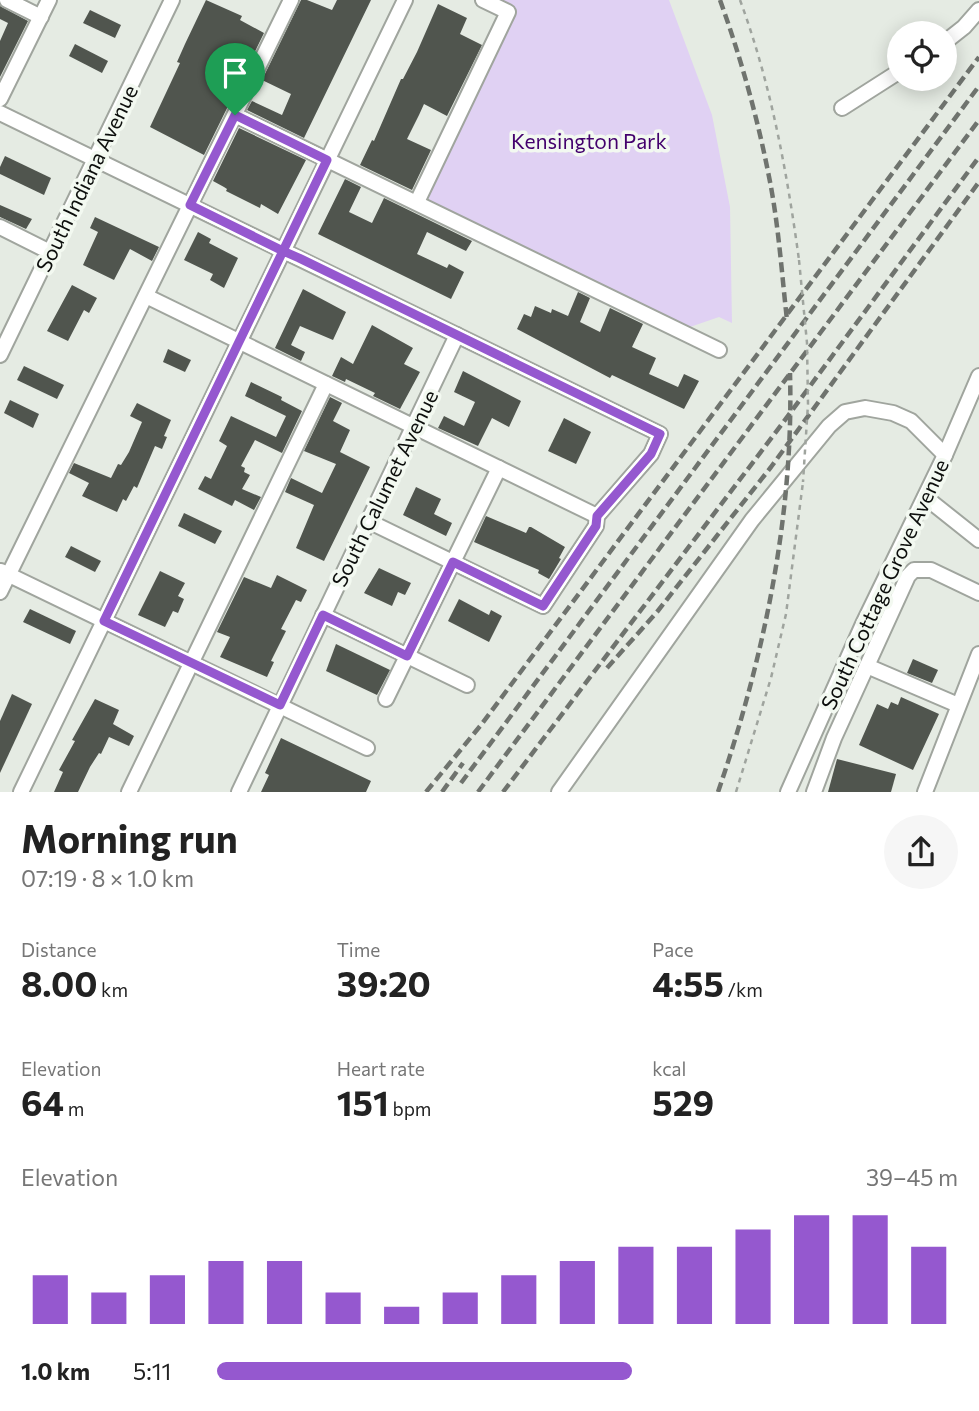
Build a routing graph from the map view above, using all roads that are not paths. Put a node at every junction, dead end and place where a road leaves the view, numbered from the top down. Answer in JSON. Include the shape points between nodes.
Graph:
{"nodes":[{"id":1,"x":7,"y":0,"type":"edge"},
{"id":2,"x":49,"y":0,"type":"edge"},
{"id":3,"x":172,"y":0,"type":"edge"},
{"id":4,"x":291,"y":0,"type":"edge"},
{"id":5,"x":405,"y":0,"type":"edge"},
{"id":6,"x":483,"y":0,"type":"edge"},
{"id":7,"x":979,"y":10,"type":"edge"},
{"id":8,"x":41,"y":17,"type":"junction"},
{"id":9,"x":957,"y":33,"type":"edge"},
{"id":10,"x":887,"y":79,"type":"edge"},
{"id":11,"x":0,"y":99,"type":"edge"},
{"id":12,"x":842,"y":108,"type":"dead end"},
{"id":13,"x":0,"y":113,"type":"edge"},
{"id":14,"x":235,"y":115,"type":"junction"},
{"id":15,"x":95,"y":159,"type":"junction"},
{"id":16,"x":327,"y":160,"type":"junction"},
{"id":17,"x":417,"y":202,"type":"junction"},
{"id":18,"x":190,"y":205,"type":"junction"},
{"id":19,"x":0,"y":227,"type":"edge"},
{"id":20,"x":283,"y":251,"type":"junction"},
{"id":21,"x":50,"y":252,"type":"junction"},
{"id":22,"x":146,"y":296,"type":"junction"},
{"id":23,"x":457,"y":335,"type":"junction"},
{"id":24,"x":239,"y":342,"type":"junction"},
{"id":25,"x":2,"y":348,"type":"edge"},
{"id":26,"x":719,"y":350,"type":"dead end"},
{"id":27,"x":979,"y":376,"type":"edge"},
{"id":28,"x":326,"y":384,"type":"junction"},
{"id":29,"x":413,"y":426,"type":"junction"},
{"id":30,"x":945,"y":455,"type":"junction"},
{"id":31,"x":499,"y":468,"type":"junction"},
{"id":32,"x":925,"y":497,"type":"junction"},
{"id":33,"x":597,"y":516,"type":"junction"},
{"id":34,"x":368,"y":521,"type":"junction"},
{"id":35,"x":979,"y":540,"type":"edge"},
{"id":36,"x":453,"y":562,"type":"junction"},
{"id":37,"x":4,"y":573,"type":"edge"},
{"id":38,"x":0,"y":592,"type":"edge"},
{"id":39,"x":979,"y":593,"type":"edge"},
{"id":40,"x":323,"y":615,"type":"junction"},
{"id":41,"x":104,"y":621,"type":"junction"},
{"id":42,"x":979,"y":654,"type":"edge"},
{"id":43,"x":407,"y":656,"type":"junction"},
{"id":44,"x":191,"y":663,"type":"junction"},
{"id":45,"x":867,"y":666,"type":"junction"},
{"id":46,"x":467,"y":685,"type":"dead end"},
{"id":47,"x":386,"y":699,"type":"dead end"},
{"id":48,"x":280,"y":705,"type":"junction"},
{"id":49,"x":958,"y":705,"type":"junction"},
{"id":50,"x":367,"y":748,"type":"dead end"},
{"id":51,"x":21,"y":792,"type":"edge"},
{"id":52,"x":129,"y":792,"type":"edge"},
{"id":53,"x":239,"y":792,"type":"edge"},
{"id":54,"x":559,"y":792,"type":"edge"},
{"id":55,"x":788,"y":792,"type":"edge"},
{"id":56,"x":814,"y":792,"type":"edge"},
{"id":57,"x":925,"y":792,"type":"edge"}],
"edges":[{"from":1,"to":8,"type":"street"},
{"from":2,"to":8,"type":"street"},
{"from":3,"to":15,"type":"street","name":"South Indiana Avenue"},
{"from":4,"to":14,"type":"street"},
{"from":5,"to":16,"type":"street"},
{"from":6,"to":17,"type":"street","via":[[508,12]]},
{"from":7,"to":9,"type":"street"},
{"from":8,"to":11,"type":"street"},
{"from":10,"to":12,"type":"street"},
{"from":13,"to":15,"type":"street"},
{"from":14,"to":16,"type":"street"},
{"from":14,"to":18,"type":"street"},
{"from":15,"to":18,"type":"street"},
{"from":15,"to":21,"type":"street","name":"South Indiana Avenue"},
{"from":16,"to":17,"type":"street"},
{"from":16,"to":20,"type":"street"},
{"from":17,"to":26,"type":"street"},
{"from":18,"to":20,"type":"street"},
{"from":18,"to":22,"type":"street"},
{"from":19,"to":21,"type":"street"},
{"from":20,"to":23,"type":"street"},
{"from":20,"to":24,"type":"street"},
{"from":21,"to":25,"type":"street","name":"South Indiana Avenue"},
{"from":22,"to":24,"type":"street"},
{"from":22,"to":37,"type":"street"},
{"from":23,"to":29,"type":"street","name":"South Calumet Avenue"},
{"from":23,"to":33,"type":"street","via":[[660,434],[651,454]]},
{"from":24,"to":28,"type":"street"},
{"from":24,"to":41,"type":"street"},
{"from":27,"to":30,"type":"street","name":"South Cottage Grove Avenue"},
{"from":28,"to":29,"type":"street"},
{"from":28,"to":44,"type":"street"},
{"from":29,"to":31,"type":"street"},
{"from":29,"to":34,"type":"street","name":"South Calumet Avenue"},
{"from":30,"to":32,"type":"street","name":"South Cottage Grove Avenue"},
{"from":30,"to":54,"type":"street","via":[[911,421],[893,413],[864,408],[845,412],[752,520]]},
{"from":31,"to":33,"type":"street"},
{"from":31,"to":36,"type":"street"},
{"from":32,"to":35,"type":"street"},
{"from":32,"to":55,"type":"street","name":"South Cottage Grove Avenue"},
{"from":33,"to":36,"type":"street","via":[[596,526],[543,606]]},
{"from":34,"to":36,"type":"street"},
{"from":34,"to":40,"type":"street","name":"South Calumet Avenue"},
{"from":36,"to":43,"type":"street"},
{"from":37,"to":38,"type":"street"},
{"from":37,"to":41,"type":"street"},
{"from":39,"to":45,"type":"street","via":[[931,570],[914,570]]},
{"from":40,"to":43,"type":"street"},
{"from":40,"to":48,"type":"street","name":"South Calumet Avenue"},
{"from":41,"to":44,"type":"street"},
{"from":41,"to":51,"type":"street"},
{"from":42,"to":49,"type":"street"},
{"from":43,"to":46,"type":"street"},
{"from":43,"to":47,"type":"street"},
{"from":44,"to":48,"type":"street"},
{"from":44,"to":52,"type":"street"},
{"from":45,"to":49,"type":"street"},
{"from":45,"to":56,"type":"street"},
{"from":48,"to":50,"type":"street"},
{"from":48,"to":53,"type":"street","name":"South Calumet Avenue"},
{"from":49,"to":57,"type":"street"}]}
